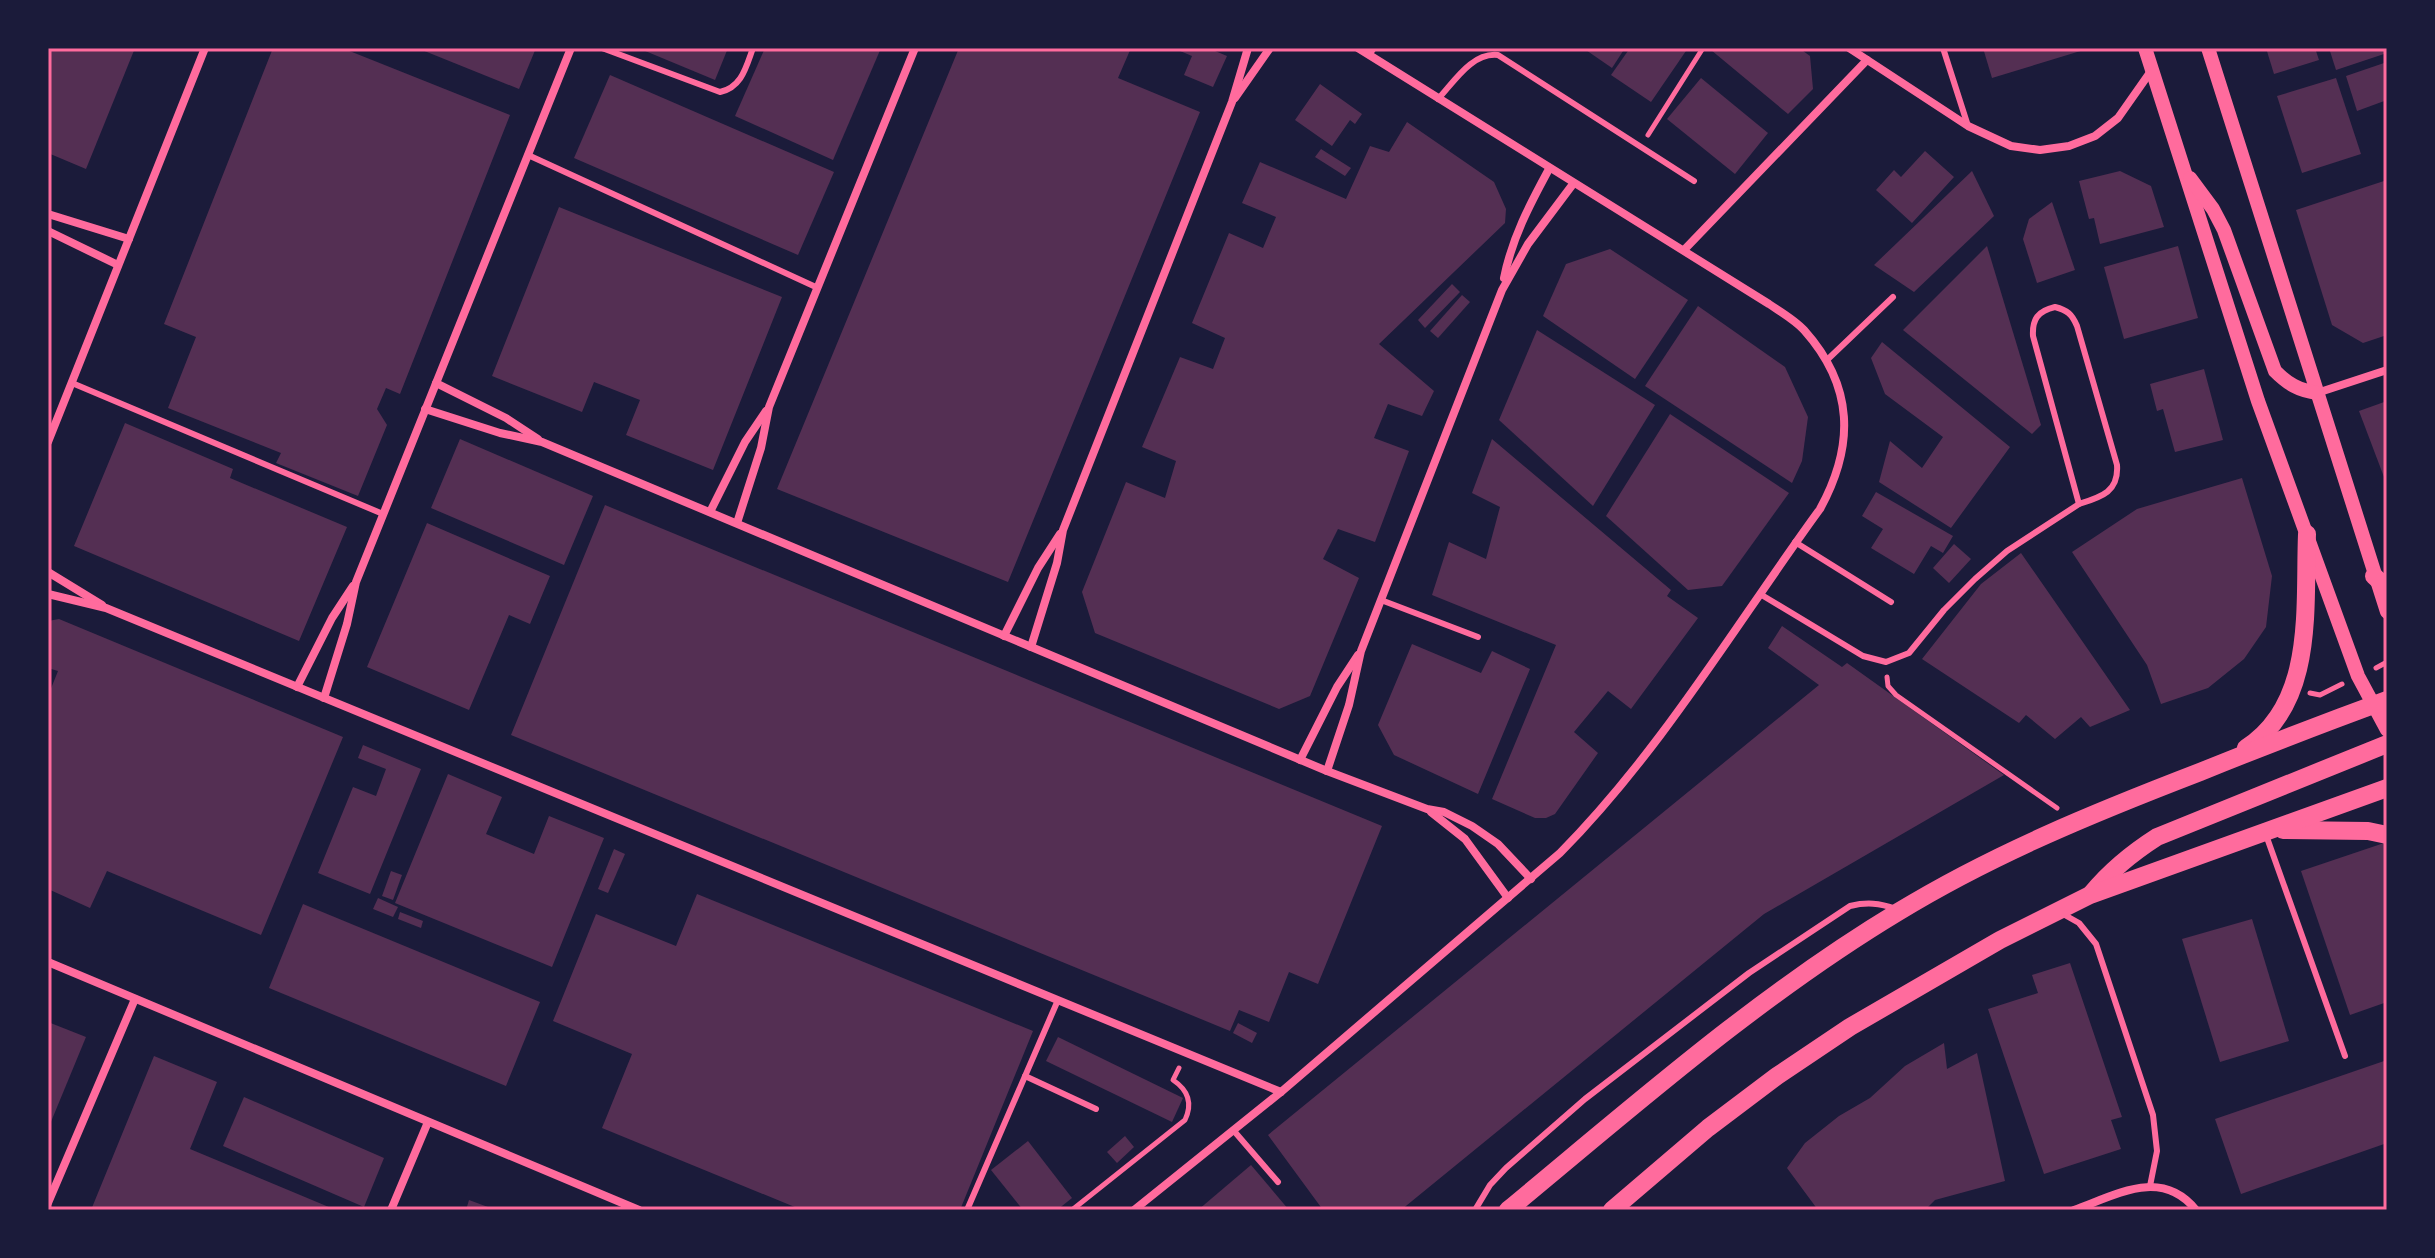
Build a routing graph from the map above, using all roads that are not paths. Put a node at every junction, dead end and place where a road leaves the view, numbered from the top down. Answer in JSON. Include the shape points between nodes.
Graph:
{"nodes":[{"id":1,"x":205,"y":48,"type":"edge"},
{"id":2,"x":571,"y":48,"type":"edge"},
{"id":3,"x":602,"y":48,"type":"edge"},
{"id":4,"x":753,"y":48,"type":"edge"},
{"id":5,"x":915,"y":48,"type":"edge"},
{"id":6,"x":1248,"y":48,"type":"edge"},
{"id":7,"x":1270,"y":48,"type":"edge"},
{"id":8,"x":1358,"y":48,"type":"edge"},
{"id":9,"x":1849,"y":48,"type":"edge"},
{"id":10,"x":1943,"y":48,"type":"edge"},
{"id":11,"x":2145,"y":48,"type":"edge"},
{"id":12,"x":2208,"y":48,"type":"edge"},
{"id":13,"x":1371,"y":51,"type":"edge"},
{"id":14,"x":1867,"y":60,"type":"junction"},
{"id":15,"x":2152,"y":70,"type":"junction"},
{"id":16,"x":1438,"y":99,"type":"junction"},
{"id":17,"x":1232,"y":102,"type":"junction"},
{"id":18,"x":1968,"y":126,"type":"junction"},
{"id":19,"x":528,"y":155,"type":"junction"},
{"id":20,"x":1549,"y":169,"type":"junction"},
{"id":21,"x":2184,"y":172,"type":"junction"},
{"id":22,"x":1694,"y":181,"type":"dead end"},
{"id":23,"x":1573,"y":184,"type":"junction"},
{"id":24,"x":48,"y":214,"type":"edge"},
{"id":25,"x":48,"y":231,"type":"edge"},
{"id":26,"x":129,"y":239,"type":"junction"},
{"id":27,"x":1684,"y":250,"type":"junction"},
{"id":28,"x":118,"y":265,"type":"junction"},
{"id":29,"x":818,"y":288,"type":"junction"},
{"id":30,"x":1502,"y":290,"type":"junction"},
{"id":31,"x":1893,"y":297,"type":"dead end"},
{"id":32,"x":1827,"y":360,"type":"junction"},
{"id":33,"x":2387,"y":370,"type":"edge"},
{"id":34,"x":72,"y":383,"type":"junction"},
{"id":35,"x":436,"y":383,"type":"junction"},
{"id":36,"x":2317,"y":393,"type":"junction"},
{"id":37,"x":769,"y":407,"type":"junction"},
{"id":38,"x":425,"y":409,"type":"junction"},
{"id":39,"x":48,"y":442,"type":"edge"},
{"id":40,"x":542,"y":442,"type":"junction"},
{"id":41,"x":2079,"y":504,"type":"junction"},
{"id":42,"x":710,"y":512,"type":"junction"},
{"id":43,"x":383,"y":514,"type":"junction"},
{"id":44,"x":737,"y":523,"type":"junction"},
{"id":45,"x":1063,"y":530,"type":"junction"},
{"id":46,"x":2307,"y":534,"type":"junction"},
{"id":47,"x":1795,"y":542,"type":"junction"},
{"id":48,"x":48,"y":572,"type":"edge"},
{"id":49,"x":356,"y":582,"type":"junction"},
{"id":50,"x":2381,"y":582,"type":"edge"},
{"id":51,"x":48,"y":594,"type":"edge"},
{"id":52,"x":1760,"y":594,"type":"junction"},
{"id":53,"x":1381,"y":600,"type":"junction"},
{"id":54,"x":1891,"y":602,"type":"dead end"},
{"id":55,"x":106,"y":608,"type":"junction"},
{"id":56,"x":2387,"y":612,"type":"edge"},
{"id":57,"x":1004,"y":636,"type":"junction"},
{"id":58,"x":1478,"y":637,"type":"dead end"},
{"id":59,"x":1031,"y":647,"type":"junction"},
{"id":60,"x":1361,"y":651,"type":"junction"},
{"id":61,"x":297,"y":687,"type":"junction"},
{"id":62,"x":324,"y":698,"type":"junction"},
{"id":63,"x":2380,"y":703,"type":"edge"},
{"id":64,"x":2387,"y":730,"type":"edge"},
{"id":65,"x":2387,"y":744,"type":"edge"},
{"id":66,"x":1300,"y":760,"type":"junction"},
{"id":67,"x":2218,"y":764,"type":"junction"},
{"id":68,"x":1327,"y":771,"type":"junction"},
{"id":69,"x":2387,"y":788,"type":"edge"},
{"id":70,"x":1427,"y":809,"type":"junction"},
{"id":71,"x":2269,"y":830,"type":"junction"},
{"id":72,"x":2387,"y":835,"type":"edge"},
{"id":73,"x":1531,"y":879,"type":"junction"},
{"id":74,"x":2090,"y":895,"type":"junction"},
{"id":75,"x":1508,"y":898,"type":"junction"},
{"id":76,"x":1899,"y":911,"type":"junction"},
{"id":77,"x":2055,"y":912,"type":"junction"},
{"id":78,"x":48,"y":962,"type":"edge"},
{"id":79,"x":135,"y":999,"type":"junction"},
{"id":80,"x":1058,"y":1000,"type":"junction"},
{"id":81,"x":2345,"y":1056,"type":"dead end"},
{"id":82,"x":1025,"y":1076,"type":"junction"},
{"id":83,"x":1281,"y":1092,"type":"junction"},
{"id":84,"x":1096,"y":1109,"type":"dead end"},
{"id":85,"x":428,"y":1122,"type":"junction"},
{"id":86,"x":1234,"y":1131,"type":"junction"},
{"id":87,"x":1278,"y":1182,"type":"dead end"},
{"id":88,"x":2150,"y":1186,"type":"junction"},
{"id":89,"x":48,"y":1203,"type":"edge"},
{"id":90,"x":1146,"y":1207,"type":"edge"},
{"id":91,"x":391,"y":1210,"type":"edge"},
{"id":92,"x":639,"y":1210,"type":"edge"},
{"id":93,"x":967,"y":1210,"type":"edge"},
{"id":94,"x":1134,"y":1210,"type":"edge"},
{"id":95,"x":1475,"y":1210,"type":"edge"},
{"id":96,"x":1508,"y":1210,"type":"edge"},
{"id":97,"x":1612,"y":1210,"type":"edge"},
{"id":98,"x":2074,"y":1210,"type":"edge"},
{"id":99,"x":2196,"y":1210,"type":"edge"}],
"edges":[{"from":1,"to":26,"type":"street"},
{"from":2,"to":19,"type":"street"},
{"from":3,"to":4,"type":"lane","via":[[720,92],[738,83]]},
{"from":5,"to":29,"type":"street"},
{"from":6,"to":17,"type":"street"},
{"from":7,"to":17,"type":"street"},
{"from":8,"to":13,"type":"street"},
{"from":9,"to":14,"type":"street"},
{"from":10,"to":18,"type":"lane"},
{"from":11,"to":15,"type":"street"},
{"from":12,"to":36,"type":"street"},
{"from":13,"to":16,"type":"street"},
{"from":14,"to":18,"type":"street"},
{"from":14,"to":27,"type":"street"},
{"from":15,"to":18,"type":"street","via":[[2118,118],[2095,136],[2069,146],[2011,146]]},
{"from":15,"to":21,"type":"street"},
{"from":16,"to":20,"type":"street"},
{"from":16,"to":22,"type":"lane","via":[[1479,57],[1498,55]]},
{"from":17,"to":45,"type":"street"},
{"from":19,"to":29,"type":"lane"},
{"from":19,"to":35,"type":"street"},
{"from":20,"to":23,"type":"street"},
{"from":20,"to":30,"type":"street","via":[[1517,233]]},
{"from":21,"to":36,"type":"street","via":[[2224,230],[2275,371],[2300,391]]},
{"from":21,"to":46,"type":"street"},
{"from":23,"to":27,"type":"street"},
{"from":23,"to":30,"type":"street"},
{"from":24,"to":26,"type":"street"},
{"from":25,"to":28,"type":"street"},
{"from":26,"to":28,"type":"street"},
{"from":27,"to":32,"type":"street","via":[[1802,328]]},
{"from":28,"to":34,"type":"street"},
{"from":29,"to":37,"type":"street"},
{"from":30,"to":53,"type":"street"},
{"from":31,"to":32,"type":"lane"},
{"from":32,"to":47,"type":"street","via":[[1842,399],[1846,439],[1836,479]]},
{"from":33,"to":36,"type":"street"},
{"from":34,"to":39,"type":"street"},
{"from":34,"to":43,"type":"lane"},
{"from":35,"to":38,"type":"street"},
{"from":35,"to":40,"type":"street"},
{"from":36,"to":50,"type":"street"},
{"from":37,"to":42,"type":"street"},
{"from":37,"to":44,"type":"street"},
{"from":38,"to":40,"type":"street"},
{"from":38,"to":43,"type":"street"},
{"from":40,"to":42,"type":"street"},
{"from":41,"to":41,"type":"lane","via":[[2107,494],[2118,476],[2117,465],[2077,326],[2065,309],[2055,307],[2037,316],[2033,336]]},
{"from":41,"to":52,"type":"lane","via":[[2007,551],[1944,610],[1909,653],[1886,662],[1863,656]]},
{"from":42,"to":44,"type":"street"},
{"from":43,"to":49,"type":"street"},
{"from":44,"to":57,"type":"street"},
{"from":45,"to":57,"type":"street"},
{"from":45,"to":59,"type":"street"},
{"from":46,"to":63,"type":"street","via":[[2358,676]]},
{"from":46,"to":67,"type":"main road","via":[[2301,657],[2293,691],[2276,721],[2251,746]]},
{"from":47,"to":52,"type":"street"},
{"from":47,"to":54,"type":"lane"},
{"from":48,"to":55,"type":"street"},
{"from":49,"to":61,"type":"street"},
{"from":49,"to":62,"type":"street"},
{"from":50,"to":56,"type":"street"},
{"from":51,"to":55,"type":"street"},
{"from":52,"to":73,"type":"street","via":[[1632,773]]},
{"from":53,"to":58,"type":"lane"},
{"from":53,"to":60,"type":"street"},
{"from":55,"to":61,"type":"street"},
{"from":57,"to":59,"type":"street"},
{"from":59,"to":66,"type":"street"},
{"from":60,"to":66,"type":"street"},
{"from":60,"to":68,"type":"street"},
{"from":61,"to":62,"type":"street"},
{"from":62,"to":80,"type":"street"},
{"from":63,"to":64,"type":"street"},
{"from":63,"to":67,"type":"main road"},
{"from":65,"to":74,"type":"main road","via":[[2157,837],[2110,872]]},
{"from":66,"to":68,"type":"street"},
{"from":67,"to":76,"type":"main road","via":[[2074,821]]},
{"from":68,"to":70,"type":"street"},
{"from":69,"to":71,"type":"main road"},
{"from":70,"to":73,"type":"street","via":[[1486,834]]},
{"from":70,"to":75,"type":"street","via":[[1465,839]]},
{"from":71,"to":72,"type":"main road"},
{"from":71,"to":74,"type":"main road"},
{"from":71,"to":81,"type":"lane"},
{"from":73,"to":75,"type":"street"},
{"from":74,"to":77,"type":"main road"},
{"from":75,"to":83,"type":"street"},
{"from":76,"to":95,"type":"lane","via":[[1867,902],[1850,906],[1749,973],[1528,1148],[1490,1185]]},
{"from":76,"to":96,"type":"main road","via":[[1737,1022]]},
{"from":77,"to":88,"type":"lane","via":[[2079,923],[2096,944],[2153,1115],[2157,1151]]},
{"from":77,"to":97,"type":"main road","via":[[1837,1035],[1708,1128]]},
{"from":78,"to":79,"type":"street"},
{"from":79,"to":85,"type":"street"},
{"from":79,"to":89,"type":"street"},
{"from":80,"to":82,"type":"lane"},
{"from":80,"to":83,"type":"street"},
{"from":82,"to":84,"type":"lane"},
{"from":82,"to":93,"type":"lane"},
{"from":83,"to":86,"type":"street"},
{"from":85,"to":91,"type":"street"},
{"from":85,"to":92,"type":"street"},
{"from":86,"to":87,"type":"lane"},
{"from":86,"to":90,"type":"street"},
{"from":88,"to":98,"type":"street"},
{"from":88,"to":99,"type":"street","via":[[2181,1194]]},
{"from":90,"to":94,"type":"street"}]}
